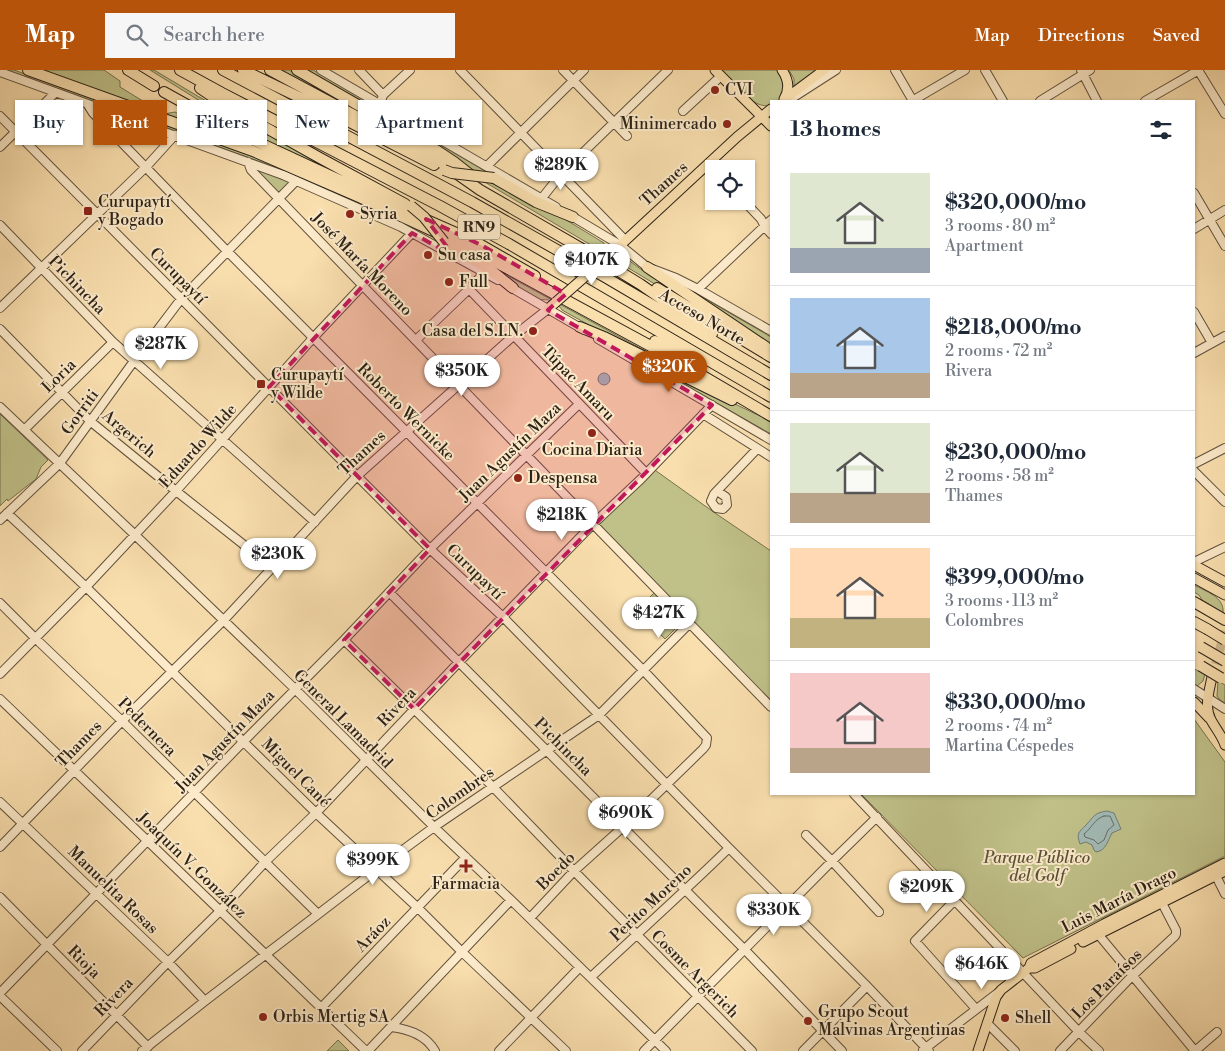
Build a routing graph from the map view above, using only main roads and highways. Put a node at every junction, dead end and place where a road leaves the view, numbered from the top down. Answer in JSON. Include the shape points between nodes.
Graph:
{"nodes":[{"id":1,"x":28,"y":70,"type":"edge"},
{"id":2,"x":128,"y":70,"type":"edge"},
{"id":3,"x":175,"y":70,"type":"edge"},
{"id":4,"x":180,"y":70,"type":"edge"},
{"id":5,"x":223,"y":70,"type":"edge"},
{"id":6,"x":242,"y":70,"type":"edge"},
{"id":7,"x":270,"y":70,"type":"edge"},
{"id":8,"x":297,"y":70,"type":"edge"},
{"id":9,"x":782,"y":70,"type":"edge"},
{"id":10,"x":824,"y":70,"type":"edge"},
{"id":11,"x":718,"y":73,"type":"edge"},
{"id":12,"x":154,"y":86,"type":"dead end"},
{"id":13,"x":164,"y":92,"type":"dead end"},
{"id":14,"x":784,"y":100,"type":"edge"},
{"id":15,"x":785,"y":100,"type":"edge"},
{"id":16,"x":751,"y":106,"type":"junction"},
{"id":17,"x":770,"y":109,"type":"edge"},
{"id":18,"x":770,"y":110,"type":"edge"},
{"id":19,"x":762,"y":117,"type":"junction"},
{"id":20,"x":770,"y":125,"type":"edge"},
{"id":21,"x":716,"y":160,"type":"edge"},
{"id":22,"x":705,"y":170,"type":"edge"},
{"id":23,"x":573,"y":217,"type":"road end"},
{"id":24,"x":647,"y":267,"type":"road end"},
{"id":25,"x":514,"y":288,"type":"road end"},
{"id":26,"x":548,"y":309,"type":"road end"},
{"id":27,"x":580,"y":327,"type":"road end"},
{"id":28,"x":770,"y":349,"type":"edge"},
{"id":29,"x":770,"y":356,"type":"edge"},
{"id":30,"x":769,"y":374,"type":"edge"},
{"id":31,"x":750,"y":384,"type":"junction"},
{"id":32,"x":770,"y":396,"type":"edge"},
{"id":33,"x":770,"y":416,"type":"edge"},
{"id":34,"x":770,"y":417,"type":"edge"},
{"id":35,"x":1195,"y":565,"type":"edge"},
{"id":36,"x":1195,"y":579,"type":"edge"},
{"id":37,"x":1225,"y":582,"type":"edge"},
{"id":38,"x":1225,"y":595,"type":"edge"},
{"id":39,"x":1195,"y":603,"type":"edge"},
{"id":40,"x":1221,"y":618,"type":"edge"},
{"id":41,"x":1195,"y":623,"type":"edge"},
{"id":42,"x":1225,"y":640,"type":"edge"},
{"id":43,"x":1197,"y":645,"type":"edge"},
{"id":44,"x":1225,"y":661,"type":"edge"},
{"id":45,"x":1197,"y":664,"type":"edge"},
{"id":46,"x":1220,"y":678,"type":"edge"},
{"id":47,"x":1195,"y":703,"type":"edge"},
{"id":48,"x":1211,"y":720,"type":"junction"},
{"id":49,"x":1225,"y":726,"type":"edge"},
{"id":50,"x":1224,"y":741,"type":"edge"},
{"id":51,"x":1225,"y":863,"type":"edge"},
{"id":52,"x":1221,"y":873,"type":"edge"},
{"id":53,"x":1026,"y":970,"type":"junction"},
{"id":54,"x":978,"y":1051,"type":"edge"}],
"edges":[{"from":1,"to":33,"type":"highway","via":[[253,151],[468,247],[669,356]]},
{"from":2,"to":12,"type":"highway"},
{"from":3,"to":25,"type":"highway","bridge":true,"via":[[222,103],[411,206],[444,242]]},
{"from":4,"to":31,"type":"highway","number":"RN9","via":[[509,244]]},
{"from":5,"to":30,"type":"highway","name":"Acceso Norte","number":"RN9","via":[[472,202]]},
{"from":6,"to":23,"type":"highway","bridge":true,"via":[[444,170],[494,178],[536,202]]},
{"from":7,"to":30,"type":"highway","via":[[436,159],[480,190],[640,284]]},
{"from":8,"to":29,"type":"highway","via":[[436,150],[480,182]]},
{"from":9,"to":14,"type":"main road","via":[[789,84]]},
{"from":10,"to":15,"type":"main road"},
{"from":11,"to":16,"type":"main road"},
{"from":13,"to":31,"type":"highway","via":[[236,132],[463,236],[658,343]]},
{"from":16,"to":17,"type":"main road"},
{"from":16,"to":19,"type":"main road"},
{"from":18,"to":19,"type":"main road","name":"Thames"},
{"from":19,"to":20,"type":"main road"},
{"from":19,"to":21,"type":"main road","name":"Thames"},
{"from":22,"to":26,"type":"main road","name":"Thames","bridge":true},
{"from":24,"to":28,"type":"highway"},
{"from":27,"to":34,"type":"highway"},
{"from":31,"to":32,"type":"highway","number":"RN9"},
{"from":35,"to":37,"type":"main road"},
{"from":36,"to":38,"type":"main road"},
{"from":39,"to":40,"type":"highway"},
{"from":41,"to":42,"type":"highway","bridge":true},
{"from":43,"to":44,"type":"highway","bridge":true},
{"from":45,"to":46,"type":"highway","bridge":true},
{"from":46,"to":48,"type":"main road","via":[[1207,699]]},
{"from":47,"to":48,"type":"main road"},
{"from":48,"to":50,"type":"main road"},
{"from":49,"to":50,"type":"main road"},
{"from":51,"to":53,"type":"main road","name":"Luis María Drago","via":[[1104,924],[1032,963]]},
{"from":52,"to":53,"type":"main road","name":"Luis María Drago"},
{"from":53,"to":54,"type":"main road","name":"Luis María Drago","via":[[996,997]]}]}
